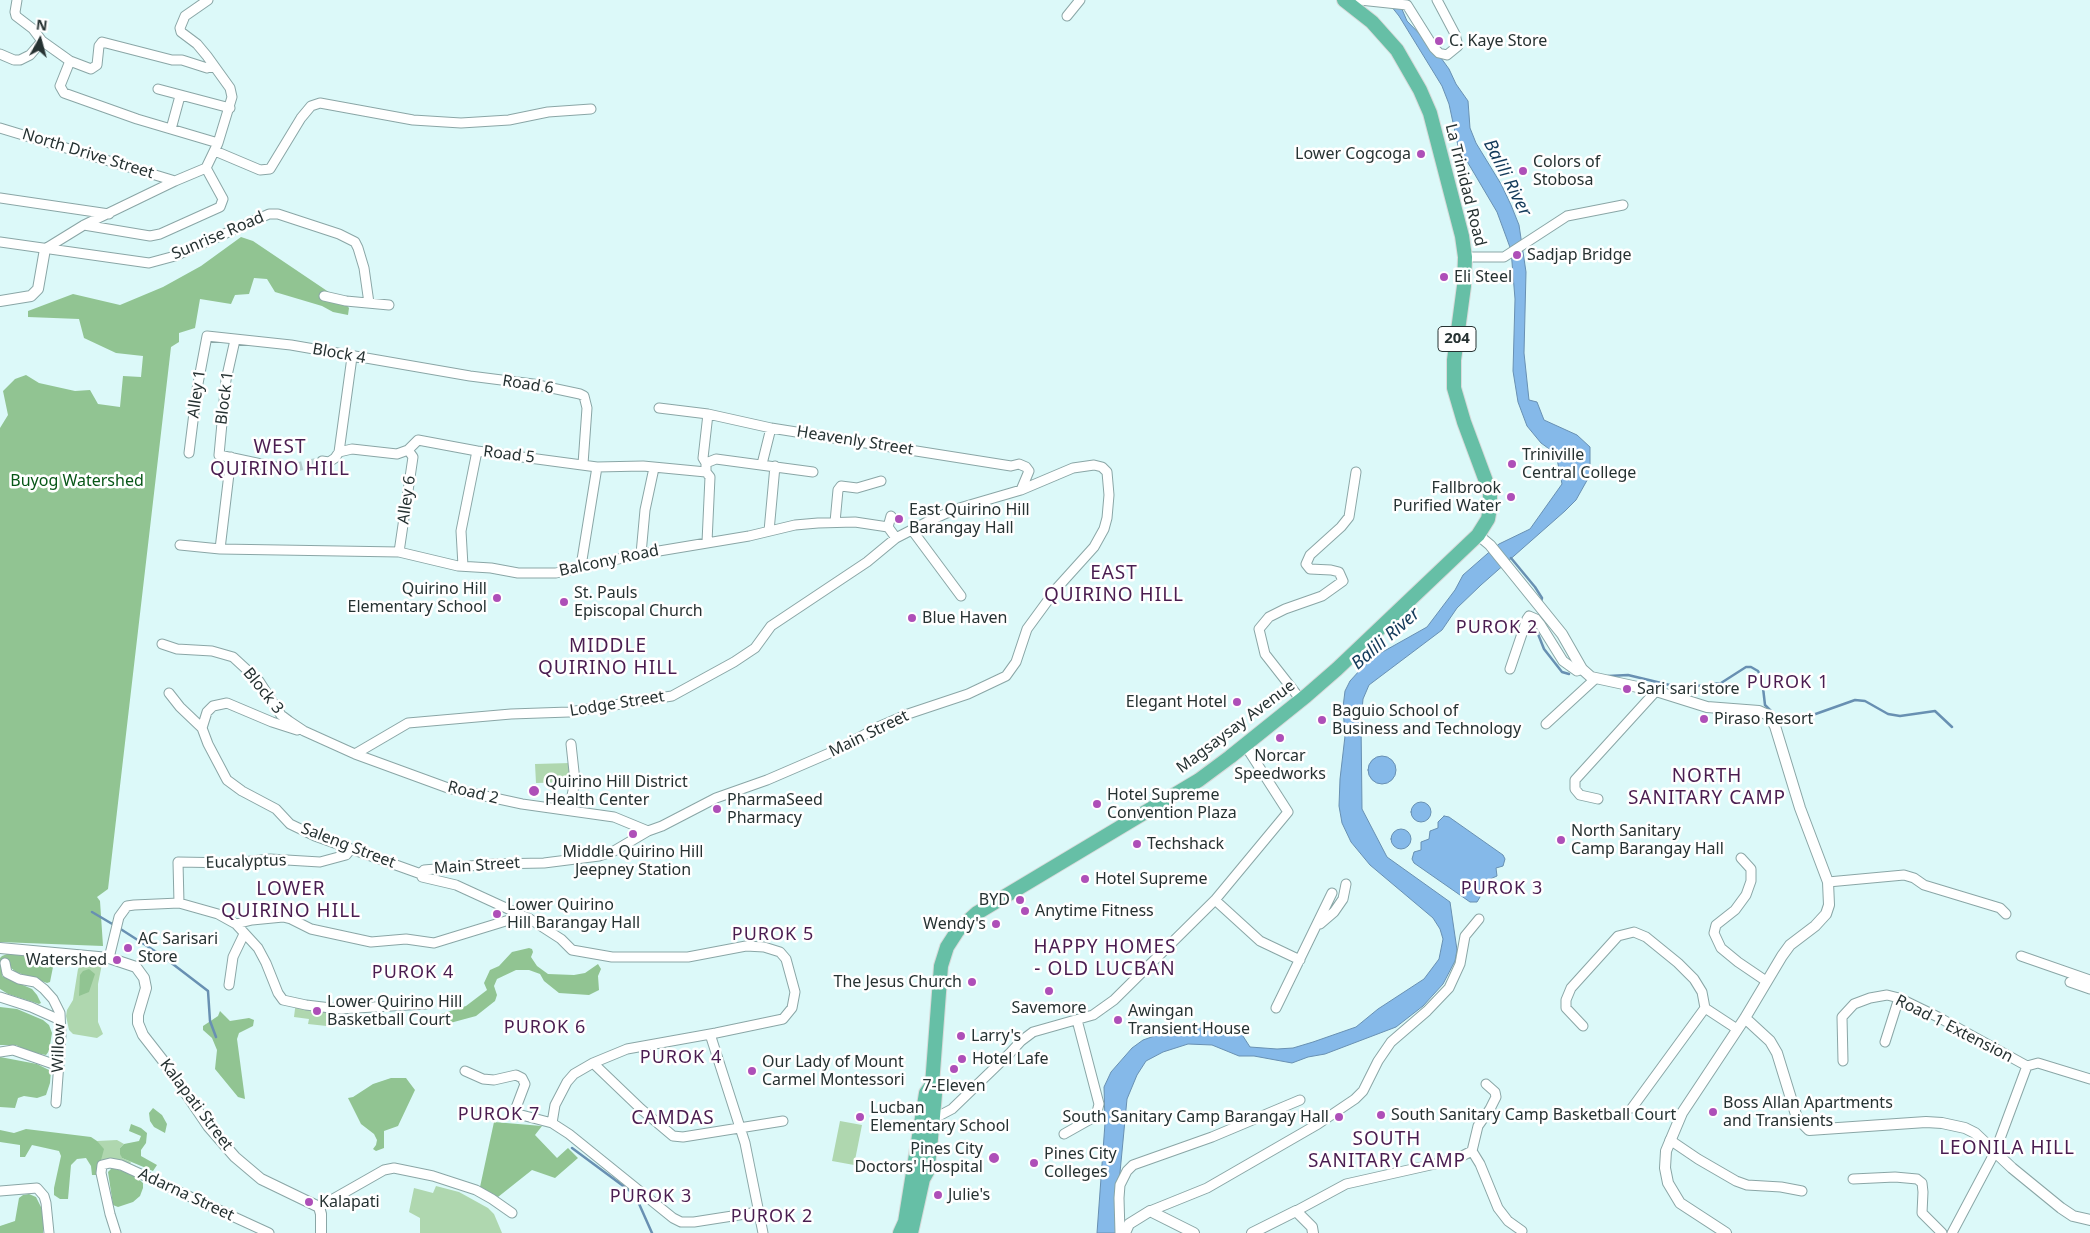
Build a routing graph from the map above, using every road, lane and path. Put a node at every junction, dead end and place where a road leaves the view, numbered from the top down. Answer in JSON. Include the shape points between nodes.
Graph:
{"nodes":[{"id":1,"x":18,"y":0,"type":"edge"},
{"id":2,"x":208,"y":0,"type":"edge"},
{"id":3,"x":1080,"y":0,"type":"edge"},
{"id":4,"x":1438,"y":0,"type":"edge"},
{"id":5,"x":1350,"y":1,"type":"edge"},
{"id":6,"x":1067,"y":16,"type":"dead end"},
{"id":7,"x":42,"y":41,"type":"junction"},
{"id":8,"x":0,"y":54,"type":"edge"},
{"id":9,"x":70,"y":61,"type":"junction"},
{"id":10,"x":214,"y":66,"type":"junction"},
{"id":11,"x":158,"y":89,"type":"dead end"},
{"id":12,"x":180,"y":96,"type":"junction"},
{"id":13,"x":230,"y":108,"type":"junction"},
{"id":14,"x":591,"y":110,"type":"dead end"},
{"id":15,"x":0,"y":128,"type":"edge"},
{"id":16,"x":171,"y":129,"type":"junction"},
{"id":17,"x":217,"y":147,"type":"junction"},
{"id":18,"x":206,"y":168,"type":"junction"},
{"id":19,"x":175,"y":181,"type":"junction"},
{"id":20,"x":0,"y":198,"type":"edge"},
{"id":21,"x":1623,"y":205,"type":"dead end"},
{"id":22,"x":110,"y":214,"type":"junction"},
{"id":23,"x":84,"y":225,"type":"junction"},
{"id":24,"x":0,"y":242,"type":"edge"},
{"id":25,"x":45,"y":249,"type":"junction"},
{"id":26,"x":1465,"y":258,"type":"junction"},
{"id":27,"x":324,"y":296,"type":"dead end"},
{"id":28,"x":0,"y":301,"type":"edge"},
{"id":29,"x":369,"y":303,"type":"junction"},
{"id":30,"x":389,"y":305,"type":"dead end"},
{"id":31,"x":207,"y":336,"type":"joint"},
{"id":32,"x":235,"y":340,"type":"junction"},
{"id":33,"x":352,"y":357,"type":"junction"},
{"id":34,"x":470,"y":376,"type":"joint"},
{"id":35,"x":659,"y":408,"type":"dead end"},
{"id":36,"x":708,"y":414,"type":"junction"},
{"id":37,"x":770,"y":428,"type":"junction"},
{"id":38,"x":408,"y":450,"type":"junction"},
{"id":39,"x":477,"y":451,"type":"junction"},
{"id":40,"x":340,"y":452,"type":"junction"},
{"id":41,"x":189,"y":453,"type":"dead end"},
{"id":42,"x":231,"y":458,"type":"junction"},
{"id":43,"x":322,"y":461,"type":"tunnel mouth"},
{"id":44,"x":583,"y":464,"type":"junction"},
{"id":45,"x":762,"y":464,"type":"junction"},
{"id":46,"x":775,"y":466,"type":"junction"},
{"id":47,"x":597,"y":467,"type":"junction"},
{"id":48,"x":280,"y":468,"type":"tunnel mouth"},
{"id":49,"x":654,"y":468,"type":"junction"},
{"id":50,"x":706,"y":468,"type":"junction"},
{"id":51,"x":814,"y":472,"type":"dead end"},
{"id":52,"x":1356,"y":472,"type":"dead end"},
{"id":53,"x":881,"y":481,"type":"dead end"},
{"id":54,"x":1021,"y":490,"type":"junction"},
{"id":55,"x":1490,"y":492,"type":"joint"},
{"id":56,"x":890,"y":516,"type":"dead end"},
{"id":57,"x":835,"y":522,"type":"junction"},
{"id":58,"x":888,"y":527,"type":"junction"},
{"id":59,"x":912,"y":530,"type":"junction"},
{"id":60,"x":769,"y":531,"type":"junction"},
{"id":61,"x":1478,"y":535,"type":"junction"},
{"id":62,"x":896,"y":538,"type":"junction"},
{"id":63,"x":707,"y":542,"type":"junction"},
{"id":64,"x":180,"y":545,"type":"dead end"},
{"id":65,"x":220,"y":549,"type":"junction"},
{"id":66,"x":399,"y":552,"type":"junction"},
{"id":67,"x":641,"y":554,"type":"junction"},
{"id":68,"x":463,"y":566,"type":"junction"},
{"id":69,"x":581,"y":566,"type":"junction"},
{"id":70,"x":961,"y":596,"type":"dead end"},
{"id":71,"x":162,"y":644,"type":"dead end"},
{"id":72,"x":1510,"y":669,"type":"dead end"},
{"id":73,"x":1582,"y":669,"type":"junction"},
{"id":74,"x":1595,"y":679,"type":"junction"},
{"id":75,"x":1656,"y":691,"type":"junction"},
{"id":76,"x":169,"y":693,"type":"dead end"},
{"id":77,"x":1301,"y":700,"type":"junction"},
{"id":78,"x":1546,"y":724,"type":"dead end"},
{"id":79,"x":202,"y":728,"type":"junction"},
{"id":80,"x":304,"y":731,"type":"junction"},
{"id":81,"x":571,"y":744,"type":"dead end"},
{"id":82,"x":1245,"y":745,"type":"junction"},
{"id":83,"x":355,"y":754,"type":"junction"},
{"id":84,"x":1598,"y":799,"type":"dead end"},
{"id":85,"x":568,"y":810,"type":"junction"},
{"id":86,"x":648,"y":831,"type":"junction"},
{"id":87,"x":351,"y":849,"type":"junction"},
{"id":88,"x":1741,"y":858,"type":"dead end"},
{"id":89,"x":420,"y":874,"type":"junction"},
{"id":90,"x":1828,"y":882,"type":"junction"},
{"id":91,"x":1346,"y":884,"type":"dead end"},
{"id":92,"x":1332,"y":893,"type":"dead end"},
{"id":93,"x":1215,"y":900,"type":"junction"},
{"id":94,"x":179,"y":903,"type":"junction"},
{"id":95,"x":2006,"y":914,"type":"dead end"},
{"id":96,"x":530,"y":919,"type":"junction"},
{"id":97,"x":1479,"y":919,"type":"dead end"},
{"id":98,"x":236,"y":924,"type":"junction"},
{"id":99,"x":1316,"y":928,"type":"junction"},
{"id":100,"x":244,"y":934,"type":"junction"},
{"id":101,"x":0,"y":948,"type":"edge"},
{"id":102,"x":2020,"y":956,"type":"dead end"},
{"id":103,"x":109,"y":958,"type":"junction"},
{"id":104,"x":1300,"y":960,"type":"junction"},
{"id":105,"x":5,"y":963,"type":"dead end"},
{"id":106,"x":1766,"y":980,"type":"junction"},
{"id":107,"x":2090,"y":980,"type":"edge"},
{"id":108,"x":2070,"y":982,"type":"dead end"},
{"id":109,"x":229,"y":985,"type":"dead end"},
{"id":110,"x":2090,"y":989,"type":"edge"},
{"id":111,"x":0,"y":997,"type":"edge"},
{"id":112,"x":1899,"y":998,"type":"junction"},
{"id":113,"x":426,"y":1004,"type":"dead end"},
{"id":114,"x":1276,"y":1008,"type":"dead end"},
{"id":115,"x":1705,"y":1008,"type":"junction"},
{"id":116,"x":1745,"y":1018,"type":"junction"},
{"id":117,"x":60,"y":1020,"type":"junction"},
{"id":118,"x":1077,"y":1020,"type":"junction"},
{"id":119,"x":1583,"y":1026,"type":"dead end"},
{"id":120,"x":1737,"y":1029,"type":"junction"},
{"id":121,"x":710,"y":1034,"type":"junction"},
{"id":122,"x":1885,"y":1042,"type":"dead end"},
{"id":123,"x":0,"y":1052,"type":"edge"},
{"id":124,"x":1843,"y":1061,"type":"dead end"},
{"id":125,"x":593,"y":1063,"type":"junction"},
{"id":126,"x":59,"y":1066,"type":"junction"},
{"id":127,"x":2027,"y":1066,"type":"junction"},
{"id":128,"x":465,"y":1071,"type":"dead end"},
{"id":129,"x":2090,"y":1079,"type":"edge"},
{"id":130,"x":1486,"y":1084,"type":"dead end"},
{"id":131,"x":932,"y":1085,"type":"junction"},
{"id":132,"x":1300,"y":1100,"type":"dead end"},
{"id":133,"x":56,"y":1103,"type":"dead end"},
{"id":134,"x":1632,"y":1108,"type":"dead end"},
{"id":135,"x":933,"y":1119,"type":"junction"},
{"id":136,"x":783,"y":1121,"type":"dead end"},
{"id":137,"x":552,"y":1123,"type":"junction"},
{"id":138,"x":741,"y":1128,"type":"junction"},
{"id":139,"x":1064,"y":1134,"type":"dead end"},
{"id":140,"x":1670,"y":1140,"type":"junction"},
{"id":141,"x":1472,"y":1151,"type":"junction"},
{"id":142,"x":1995,"y":1152,"type":"junction"},
{"id":143,"x":925,"y":1175,"type":"junction"},
{"id":144,"x":1852,"y":1179,"type":"dead end"},
{"id":145,"x":0,"y":1191,"type":"edge"},
{"id":146,"x":1802,"y":1192,"type":"dead end"},
{"id":147,"x":319,"y":1207,"type":"junction"},
{"id":148,"x":1150,"y":1211,"type":"junction"},
{"id":149,"x":1296,"y":1211,"type":"junction"},
{"id":150,"x":758,"y":1212,"type":"junction"},
{"id":151,"x":512,"y":1213,"type":"dead end"},
{"id":152,"x":2090,"y":1220,"type":"edge"},
{"id":153,"x":1187,"y":1231,"type":"edge"},
{"id":154,"x":1522,"y":1231,"type":"dead end"},
{"id":155,"x":49,"y":1233,"type":"edge"},
{"id":156,"x":116,"y":1233,"type":"edge"},
{"id":157,"x":270,"y":1233,"type":"edge"},
{"id":158,"x":321,"y":1233,"type":"edge"},
{"id":159,"x":763,"y":1233,"type":"edge"},
{"id":160,"x":900,"y":1233,"type":"edge"},
{"id":161,"x":911,"y":1233,"type":"edge"},
{"id":162,"x":921,"y":1233,"type":"edge"},
{"id":163,"x":1120,"y":1233,"type":"edge"},
{"id":164,"x":1126,"y":1233,"type":"edge"},
{"id":165,"x":1252,"y":1233,"type":"edge"},
{"id":166,"x":1313,"y":1233,"type":"edge"},
{"id":167,"x":1726,"y":1233,"type":"edge"},
{"id":168,"x":1942,"y":1233,"type":"edge"},
{"id":169,"x":1952,"y":1233,"type":"edge"}],
"edges":[{"from":1,"to":7,"type":"street","via":[[16,16]]},
{"from":2,"to":10,"type":"street","via":[[185,16],[180,28]]},
{"from":3,"to":6,"type":"street"},
{"from":4,"to":5,"type":"street","via":[[1458,46],[1447,55],[1434,48],[1410,7]]},
{"from":5,"to":26,"type":"highway","name":"La Trinidad Road","number":"204","via":[[1397,50],[1420,90],[1430,114],[1458,216]]},
{"from":7,"to":8,"type":"street","via":[[30,55],[20,60]]},
{"from":7,"to":9,"type":"street"},
{"from":9,"to":10,"type":"street","via":[[91,69],[95,67],[102,42],[202,67]]},
{"from":9,"to":16,"type":"street","via":[[60,86],[64,93]]},
{"from":10,"to":13,"type":"street","via":[[230,88]]},
{"from":11,"to":12,"type":"street"},
{"from":12,"to":13,"type":"street"},
{"from":12,"to":16,"type":"street"},
{"from":13,"to":17,"type":"street"},
{"from":14,"to":17,"type":"street","via":[[461,123],[413,120],[320,103],[311,106],[301,118],[270,170],[260,170]]},
{"from":15,"to":19,"type":"street","name":"North Drive Street"},
{"from":16,"to":17,"type":"street"},
{"from":17,"to":18,"type":"street"},
{"from":18,"to":19,"type":"street"},
{"from":18,"to":23,"type":"street","via":[[223,199],[220,206],[150,236]]},
{"from":19,"to":22,"type":"street"},
{"from":20,"to":22,"type":"street"},
{"from":21,"to":26,"type":"street","via":[[1567,216],[1504,257]]},
{"from":22,"to":23,"type":"street"},
{"from":23,"to":25,"type":"street"},
{"from":24,"to":25,"type":"street"},
{"from":25,"to":28,"type":"street","via":[[38,289],[31,296]]},
{"from":25,"to":29,"type":"street","name":"Sunrise Road","via":[[149,264],[175,256],[269,214],[278,214],[355,242],[364,268]]},
{"from":26,"to":55,"type":"highway","name":"La Trinidad Road","number":"204","via":[[1454,388]]},
{"from":27,"to":29,"type":"street"},
{"from":29,"to":30,"type":"street"},
{"from":31,"to":32,"type":"street","name":"Block 4"},
{"from":31,"to":41,"type":"street","name":"Alley 1"},
{"from":32,"to":33,"type":"street","name":"Block 4","via":[[291,345]]},
{"from":32,"to":42,"type":"street","name":"Block 1","via":[[226,380],[219,455]]},
{"from":33,"to":34,"type":"street","name":"Block 4"},
{"from":33,"to":40,"type":"street"},
{"from":34,"to":44,"type":"street","name":"Road 6","via":[[533,384],[584,396],[587,408]]},
{"from":35,"to":36,"type":"street","name":"Heavenly Street"},
{"from":36,"to":37,"type":"street","name":"Heavenly Street"},
{"from":36,"to":50,"type":"street","via":[[703,458]]},
{"from":37,"to":45,"type":"street"},
{"from":37,"to":54,"type":"street","name":"Heavenly Street","via":[[1011,466],[1019,464],[1029,472]]},
{"from":38,"to":39,"type":"street","name":"Road 5","via":[[418,440]]},
{"from":38,"to":40,"type":"street","via":[[397,454],[352,449]]},
{"from":38,"to":66,"type":"street","name":"Alley 6","via":[[413,457]]},
{"from":39,"to":44,"type":"street","name":"Road 5"},
{"from":39,"to":68,"type":"street","via":[[461,531]]},
{"from":40,"to":43,"type":"street","via":[[329,462]]},
{"from":42,"to":48,"type":"street"},
{"from":42,"to":65,"type":"street"},
{"from":44,"to":47,"type":"street","name":"Road 5"},
{"from":45,"to":46,"type":"street","name":"Road 5"},
{"from":45,"to":50,"type":"street","name":"Road 5","via":[[716,459]]},
{"from":46,"to":51,"type":"street","name":"Road 5"},
{"from":46,"to":60,"type":"street"},
{"from":47,"to":49,"type":"street","name":"Road 5"},
{"from":47,"to":69,"type":"street"},
{"from":49,"to":50,"type":"street","name":"Road 5"},
{"from":49,"to":67,"type":"street","via":[[645,510]]},
{"from":50,"to":63,"type":"street","via":[[710,477]]},
{"from":52,"to":77,"type":"street","via":[[1349,517],[1306,564],[1310,569],[1340,572],[1343,581],[1322,596],[1269,618],[1259,629],[1265,654]]},
{"from":53,"to":57,"type":"street","via":[[858,488],[841,486]]},
{"from":54,"to":59,"type":"street","via":[[956,509]]},
{"from":54,"to":86,"type":"street","name":"Main Street","via":[[1073,468],[1086,465],[1102,467],[1108,476],[1108,508],[1104,529],[1094,548],[1034,618],[1016,662],[1006,676],[968,694],[908,714],[838,749],[716,798]]},
{"from":55,"to":61,"type":"highway","name":"Magsaysay Avenue","number":"204","via":[[1488,519]]},
{"from":56,"to":58,"type":"street"},
{"from":57,"to":58,"type":"street","name":"Balcony Road"},
{"from":57,"to":60,"type":"street","name":"Balcony Road"},
{"from":58,"to":62,"type":"street"},
{"from":59,"to":62,"type":"street"},
{"from":59,"to":70,"type":"street"},
{"from":60,"to":63,"type":"street","name":"Balcony Road"},
{"from":61,"to":73,"type":"street","via":[[1493,548],[1562,634]]},
{"from":61,"to":77,"type":"highway","name":"Magsaysay Avenue","number":"204"},
{"from":62,"to":83,"type":"street","name":"Lodge Street","via":[[867,562],[771,626],[755,648],[672,696],[569,712],[408,723]]},
{"from":63,"to":67,"type":"street","name":"Balcony Road"},
{"from":64,"to":65,"type":"street","name":"Balcony Road"},
{"from":65,"to":66,"type":"street","name":"Balcony Road"},
{"from":66,"to":68,"type":"street","name":"Balcony Road"},
{"from":67,"to":69,"type":"street","name":"Balcony Road"},
{"from":68,"to":69,"type":"street","name":"Balcony Road","via":[[518,573],[566,572]]},
{"from":71,"to":80,"type":"street","name":"Block 3","via":[[233,657],[259,681],[281,714]]},
{"from":72,"to":73,"type":"street","via":[[1529,616],[1540,624],[1563,661],[1577,671]]},
{"from":73,"to":74,"type":"street"},
{"from":74,"to":75,"type":"street"},
{"from":74,"to":78,"type":"street"},
{"from":75,"to":84,"type":"street","via":[[1575,780],[1575,789],[1580,795]]},
{"from":75,"to":90,"type":"street","via":[[1707,707],[1752,710],[1768,715],[1775,726],[1800,808]]},
{"from":76,"to":79,"type":"street","name":"Saleng Street"},
{"from":77,"to":82,"type":"highway","name":"Magsaysay Avenue","number":"204"},
{"from":79,"to":80,"type":"street","via":[[207,712],[213,706],[226,703]]},
{"from":79,"to":87,"type":"street","name":"Saleng Street","via":[[227,780],[276,809],[290,824]]},
{"from":80,"to":83,"type":"street","name":"Road 2"},
{"from":81,"to":85,"type":"street","via":[[576,781]]},
{"from":82,"to":93,"type":"street","via":[[1288,812]]},
{"from":82,"to":131,"type":"highway","name":"Magsaysay Avenue","number":"204","via":[[1199,780],[977,913],[958,930],[947,947],[941,966]]},
{"from":83,"to":85,"type":"street","name":"Road 2","via":[[448,788],[512,803]]},
{"from":85,"to":86,"type":"street","name":"Road 2","via":[[614,817]]},
{"from":86,"to":89,"type":"street","name":"Main Street","via":[[598,856],[544,863],[424,870]]},
{"from":87,"to":89,"type":"street","name":"Saleng Street"},
{"from":87,"to":94,"type":"street","name":"Eucalyptus","via":[[346,855],[320,862],[270,858],[234,863],[178,862]]},
{"from":88,"to":106,"type":"street","via":[[1751,869],[1746,895],[1735,910],[1716,925],[1714,933],[1721,948]]},
{"from":89,"to":96,"type":"street","name":"Saleng Street","via":[[427,879],[456,885]]},
{"from":90,"to":95,"type":"street","via":[[1904,875],[1931,887],[2000,908]]},
{"from":90,"to":106,"type":"street","via":[[1826,914],[1790,945]]},
{"from":91,"to":99,"type":"street","via":[[1343,899]]},
{"from":92,"to":99,"type":"street"},
{"from":93,"to":104,"type":"street","via":[[1260,940]]},
{"from":93,"to":118,"type":"street","via":[[1114,1000],[1093,1015]]},
{"from":94,"to":98,"type":"street","via":[[218,914]]},
{"from":94,"to":103,"type":"street","via":[[127,906],[119,917]]},
{"from":96,"to":98,"type":"street","via":[[509,920],[434,943],[350,939],[311,929],[284,917]]},
{"from":96,"to":121,"type":"street","name":"Saleng Street","via":[[561,938],[572,950],[587,954],[688,957],[746,946],[780,952],[786,959],[795,992],[788,1015],[773,1022]]},
{"from":97,"to":148,"type":"street","via":[[1466,936],[1460,964],[1448,988],[1391,1042],[1356,1100],[1207,1188]]},
{"from":98,"to":100,"type":"street"},
{"from":99,"to":104,"type":"street"},
{"from":100,"to":109,"type":"street","via":[[233,957]]},
{"from":100,"to":113,"type":"street","via":[[258,948],[283,1000],[339,1009]]},
{"from":101,"to":103,"type":"street","name":"Kalapati Street"},
{"from":102,"to":107,"type":"street"},
{"from":103,"to":147,"type":"street","name":"Kalapati Street","via":[[136,967],[144,978],[146,988],[138,1023],[143,1035],[208,1126],[235,1157],[261,1179]]},
{"from":104,"to":114,"type":"street"},
{"from":105,"to":117,"type":"street","name":"Willow","via":[[8,972],[44,989],[53,999]]},
{"from":106,"to":116,"type":"street"},
{"from":108,"to":110,"type":"street"},
{"from":111,"to":117,"type":"street"},
{"from":112,"to":122,"type":"street"},
{"from":112,"to":124,"type":"street","name":"Road 1 Extension","via":[[1887,995],[1870,998],[1854,1004],[1842,1017]]},
{"from":112,"to":127,"type":"street","name":"Road 1 Extension"},
{"from":115,"to":119,"type":"street","via":[[1702,992],[1694,979],[1646,937],[1634,932],[1618,936],[1571,988],[1566,1008]]},
{"from":115,"to":120,"type":"street"},
{"from":115,"to":134,"type":"street"},
{"from":116,"to":120,"type":"street"},
{"from":116,"to":142,"type":"street","via":[[1770,1041],[1797,1118],[1808,1130],[1942,1123],[1975,1133]]},
{"from":117,"to":126,"type":"street","name":"Willow"},
{"from":118,"to":135,"type":"street","via":[[1033,1032],[952,1109]]},
{"from":118,"to":139,"type":"street","via":[[1099,1104],[1096,1116]]},
{"from":120,"to":140,"type":"street","via":[[1682,1112]]},
{"from":121,"to":125,"type":"street","via":[[627,1049]]},
{"from":121,"to":138,"type":"street"},
{"from":123,"to":126,"type":"street","via":[[14,1050]]},
{"from":125,"to":137,"type":"street","via":[[567,1082],[555,1105]]},
{"from":125,"to":138,"type":"street","via":[[673,1136]]},
{"from":126,"to":133,"type":"street","name":"Willow"},
{"from":127,"to":129,"type":"street","via":[[2038,1063]]},
{"from":127,"to":142,"type":"street"},
{"from":128,"to":137,"type":"street","via":[[483,1079],[516,1075],[522,1078],[525,1084],[514,1113]]},
{"from":130,"to":141,"type":"street","via":[[1496,1096],[1478,1126]]},
{"from":131,"to":135,"type":"highway","name":"Magsaysay Avenue","number":"204","via":[[935,1094]]},
{"from":131,"to":160,"type":"highway","name":"Magsaysay Avenue","number":"204","via":[[926,1093],[905,1222]]},
{"from":132,"to":163,"type":"street","via":[[1212,1137],[1132,1165],[1120,1185]]},
{"from":135,"to":143,"type":"highway","name":"Magsaysay Avenue","number":"204"},
{"from":136,"to":138,"type":"street"},
{"from":137,"to":150,"type":"street","via":[[681,1222]]},
{"from":138,"to":150,"type":"street"},
{"from":140,"to":146,"type":"street","via":[[1736,1181]]},
{"from":140,"to":167,"type":"street","via":[[1665,1168],[1674,1195],[1688,1209]]},
{"from":141,"to":149,"type":"street","via":[[1458,1158],[1346,1184]]},
{"from":141,"to":154,"type":"street","via":[[1498,1208]]},
{"from":142,"to":152,"type":"street","via":[[2061,1208],[2073,1216]]},
{"from":142,"to":169,"type":"street"},
{"from":143,"to":161,"type":"highway","name":"Magsaysay Avenue","number":"204"},
{"from":143,"to":162,"type":"highway","number":"204","via":[[931,1180]]},
{"from":144,"to":168,"type":"street","via":[[1895,1177],[1922,1183],[1922,1213]]},
{"from":145,"to":155,"type":"street","via":[[37,1188],[46,1203]]},
{"from":147,"to":151,"type":"street","via":[[384,1170],[394,1168],[476,1190]]},
{"from":147,"to":158,"type":"street"},
{"from":148,"to":153,"type":"street"},
{"from":148,"to":164,"type":"street","via":[[1130,1224]]},
{"from":149,"to":165,"type":"street"},
{"from":149,"to":166,"type":"street","via":[[1312,1227]]},
{"from":150,"to":159,"type":"street"},
{"from":156,"to":157,"type":"street","name":"Adarna Street","via":[[103,1182],[102,1165],[110,1163],[121,1165]]}]}
